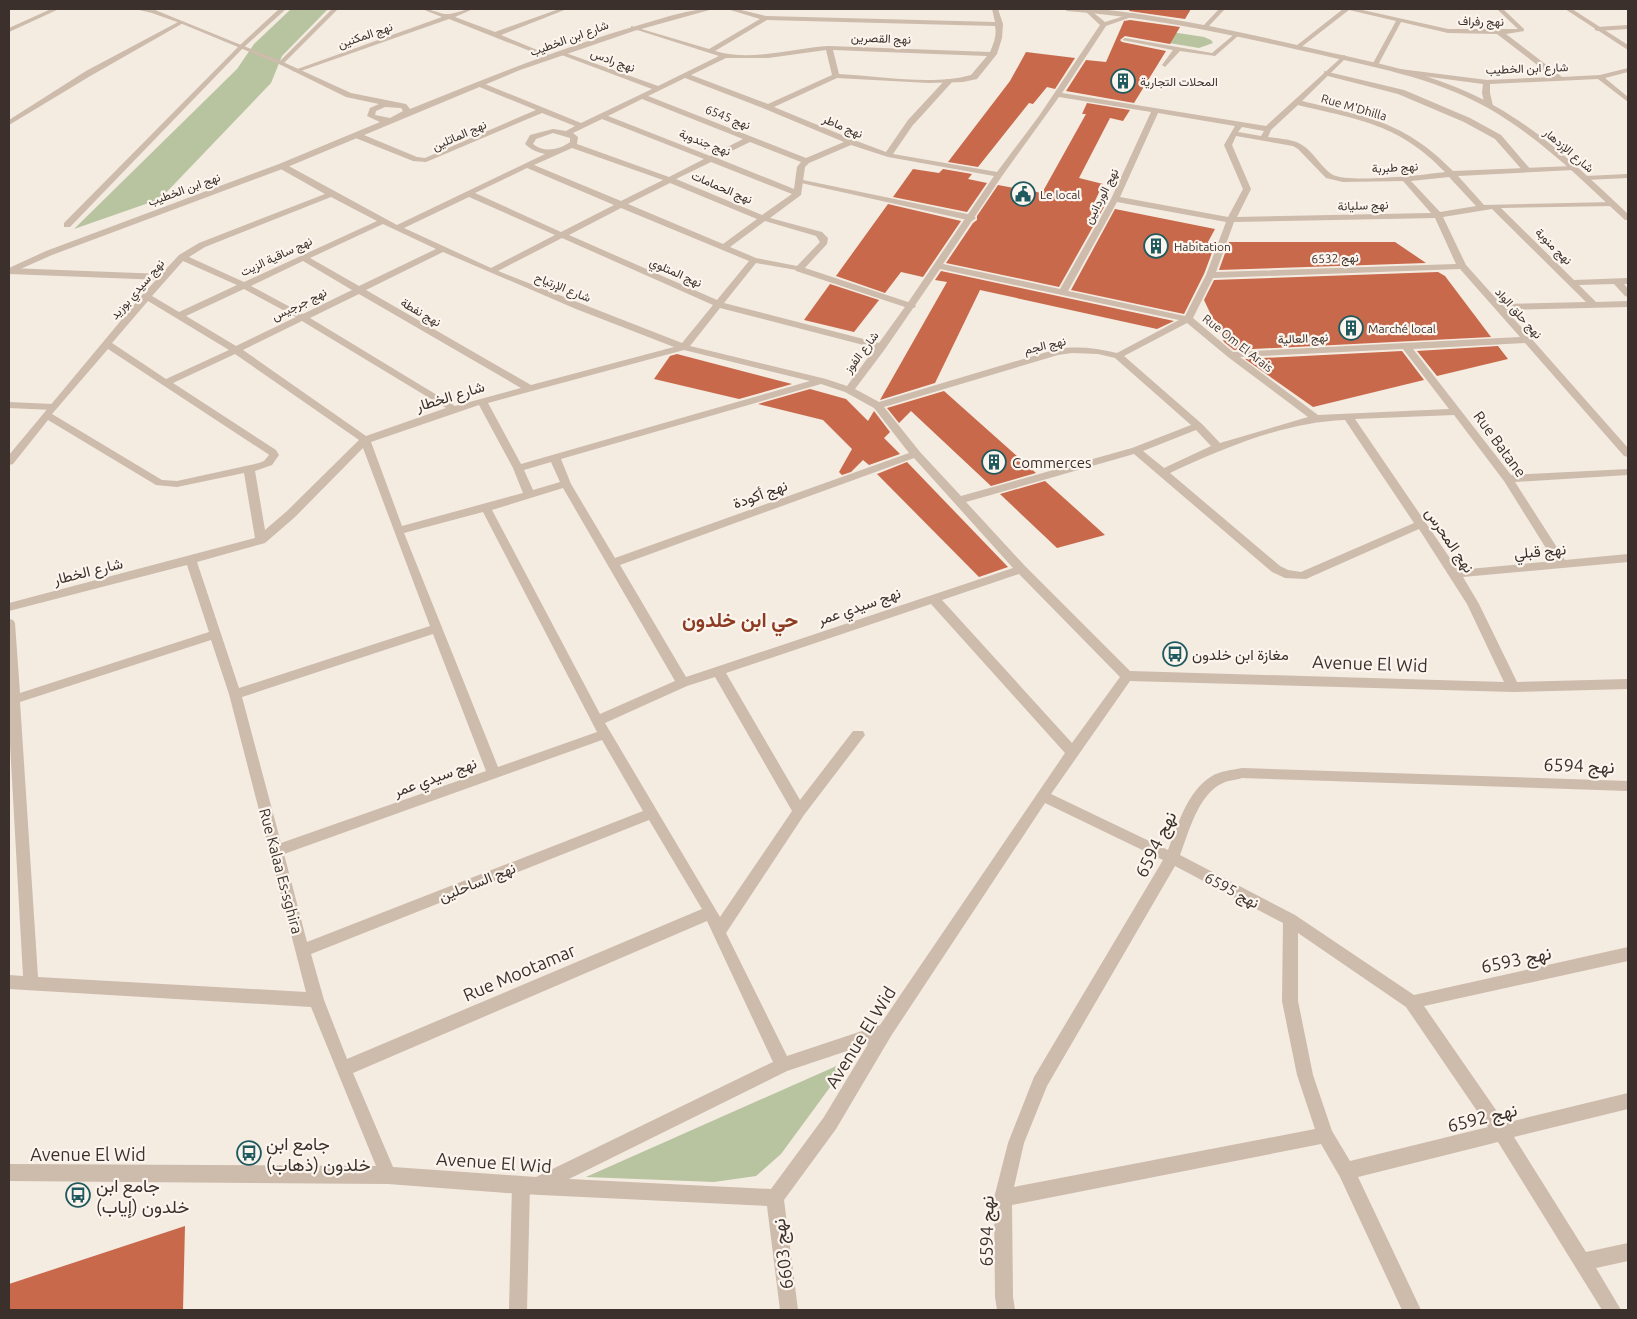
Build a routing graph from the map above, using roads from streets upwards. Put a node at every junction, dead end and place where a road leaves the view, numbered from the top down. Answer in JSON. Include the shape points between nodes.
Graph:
{"nodes":[{"id":1,"x":55,"y":9,"type":"edge"},
{"id":2,"x":60,"y":9,"type":"edge"},
{"id":3,"x":138,"y":9,"type":"edge"},
{"id":4,"x":284,"y":9,"type":"edge"},
{"id":5,"x":335,"y":9,"type":"edge"},
{"id":6,"x":425,"y":9,"type":"edge"},
{"id":7,"x":470,"y":9,"type":"edge"},
{"id":8,"x":564,"y":9,"type":"edge"},
{"id":9,"x":710,"y":9,"type":"edge"},
{"id":10,"x":730,"y":9,"type":"edge"},
{"id":11,"x":995,"y":9,"type":"edge"},
{"id":12,"x":1067,"y":9,"type":"edge"},
{"id":13,"x":1222,"y":9,"type":"edge"},
{"id":14,"x":1347,"y":9,"type":"edge"},
{"id":15,"x":1351,"y":9,"type":"edge"},
{"id":16,"x":1500,"y":9,"type":"edge"},
{"id":17,"x":1568,"y":9,"type":"edge"},
{"id":18,"x":1087,"y":10,"type":"junction"},
{"id":19,"x":1123,"y":11,"type":"edge"},
{"id":20,"x":1134,"y":15,"type":"junction"},
{"id":21,"x":450,"y":16,"type":"junction"},
{"id":22,"x":766,"y":18,"type":"junction"},
{"id":23,"x":1400,"y":19,"type":"junction"},
{"id":24,"x":182,"y":22,"type":"junction"},
{"id":25,"x":1000,"y":24,"type":"junction"},
{"id":26,"x":1104,"y":25,"type":"junction"},
{"id":27,"x":633,"y":27,"type":"junction"},
{"id":28,"x":1205,"y":27,"type":"junction"},
{"id":29,"x":1628,"y":27,"type":"edge"},
{"id":30,"x":1597,"y":29,"type":"junction"},
{"id":31,"x":9,"y":30,"type":"edge"},
{"id":32,"x":1499,"y":32,"type":"junction"},
{"id":33,"x":1237,"y":34,"type":"junction"},
{"id":34,"x":494,"y":35,"type":"junction"},
{"id":35,"x":1125,"y":40,"type":"dead end"},
{"id":36,"x":242,"y":46,"type":"junction"},
{"id":37,"x":1298,"y":47,"type":"junction"},
{"id":38,"x":829,"y":48,"type":"junction"},
{"id":39,"x":1628,"y":48,"type":"edge"},
{"id":40,"x":1178,"y":50,"type":"junction"},
{"id":41,"x":710,"y":51,"type":"junction"},
{"id":42,"x":561,"y":53,"type":"junction"},
{"id":43,"x":994,"y":54,"type":"junction"},
{"id":44,"x":725,"y":56,"type":"junction"},
{"id":45,"x":550,"y":57,"type":"junction"},
{"id":46,"x":1344,"y":58,"type":"junction"},
{"id":47,"x":281,"y":63,"type":"junction"},
{"id":48,"x":1165,"y":65,"type":"dead end"},
{"id":49,"x":1374,"y":65,"type":"junction"},
{"id":50,"x":1628,"y":70,"type":"edge"},
{"id":51,"x":296,"y":71,"type":"junction"},
{"id":52,"x":1397,"y":71,"type":"junction"},
{"id":53,"x":1328,"y":73,"type":"junction"},
{"id":54,"x":1612,"y":74,"type":"junction"},
{"id":55,"x":1628,"y":74,"type":"edge"},
{"id":56,"x":684,"y":75,"type":"junction"},
{"id":57,"x":836,"y":76,"type":"junction"},
{"id":58,"x":1600,"y":77,"type":"junction"},
{"id":59,"x":1559,"y":78,"type":"junction"},
{"id":60,"x":949,"y":81,"type":"junction"},
{"id":61,"x":1487,"y":82,"type":"junction"},
{"id":62,"x":480,"y":84,"type":"junction"},
{"id":63,"x":1447,"y":87,"type":"joint"},
{"id":64,"x":657,"y":88,"type":"junction"},
{"id":65,"x":1057,"y":94,"type":"junction"},
{"id":66,"x":349,"y":95,"type":"junction"},
{"id":67,"x":641,"y":96,"type":"junction"},
{"id":68,"x":440,"y":100,"type":"junction"},
{"id":69,"x":1628,"y":100,"type":"edge"},
{"id":70,"x":1296,"y":102,"type":"junction"},
{"id":71,"x":394,"y":105,"type":"junction"},
{"id":72,"x":1489,"y":106,"type":"junction"},
{"id":73,"x":768,"y":107,"type":"junction"},
{"id":74,"x":542,"y":110,"type":"junction"},
{"id":75,"x":1156,"y":110,"type":"junction"},
{"id":76,"x":371,"y":114,"type":"junction"},
{"id":77,"x":404,"y":114,"type":"junction"},
{"id":78,"x":602,"y":116,"type":"junction"},
{"id":79,"x":393,"y":119,"type":"junction"},
{"id":80,"x":10,"y":120,"type":"edge"},
{"id":81,"x":1240,"y":124,"type":"junction"},
{"id":82,"x":581,"y":126,"type":"junction"},
{"id":83,"x":1268,"y":128,"type":"junction"},
{"id":84,"x":367,"y":130,"type":"junction"},
{"id":85,"x":567,"y":133,"type":"junction"},
{"id":86,"x":1233,"y":133,"type":"junction"},
{"id":87,"x":356,"y":135,"type":"junction"},
{"id":88,"x":751,"y":138,"type":"junction"},
{"id":89,"x":1264,"y":138,"type":"junction"},
{"id":90,"x":851,"y":142,"type":"junction"},
{"id":91,"x":571,"y":145,"type":"junction"},
{"id":92,"x":559,"y":150,"type":"junction"},
{"id":93,"x":888,"y":155,"type":"junction"},
{"id":94,"x":712,"y":158,"type":"junction"},
{"id":95,"x":806,"y":161,"type":"junction"},
{"id":96,"x":282,"y":166,"type":"junction"},
{"id":97,"x":529,"y":166,"type":"junction"},
{"id":98,"x":1573,"y":168,"type":"junction"},
{"id":99,"x":1528,"y":170,"type":"junction"},
{"id":100,"x":1451,"y":174,"type":"junction"},
{"id":101,"x":999,"y":175,"type":"junction"},
{"id":102,"x":1628,"y":176,"type":"edge"},
{"id":103,"x":1405,"y":178,"type":"junction"},
{"id":104,"x":1585,"y":178,"type":"junction"},
{"id":105,"x":671,"y":180,"type":"junction"},
{"id":106,"x":801,"y":181,"type":"junction"},
{"id":107,"x":798,"y":193,"type":"junction"},
{"id":108,"x":331,"y":194,"type":"junction"},
{"id":109,"x":470,"y":194,"type":"junction"},
{"id":110,"x":1115,"y":199,"type":"junction"},
{"id":111,"x":624,"y":204,"type":"junction"},
{"id":112,"x":1613,"y":204,"type":"junction"},
{"id":113,"x":1494,"y":206,"type":"junction"},
{"id":114,"x":1482,"y":208,"type":"junction"},
{"id":115,"x":1438,"y":215,"type":"junction"},
{"id":116,"x":762,"y":218,"type":"junction"},
{"id":117,"x":972,"y":218,"type":"junction"},
{"id":118,"x":1628,"y":218,"type":"edge"},
{"id":119,"x":383,"y":220,"type":"junction"},
{"id":120,"x":1232,"y":220,"type":"junction"},
{"id":121,"x":67,"y":225,"type":"dead end"},
{"id":122,"x":397,"y":228,"type":"junction"},
{"id":123,"x":563,"y":235,"type":"junction"},
{"id":124,"x":724,"y":247,"type":"junction"},
{"id":125,"x":443,"y":249,"type":"junction"},
{"id":126,"x":182,"y":257,"type":"junction"},
{"id":127,"x":302,"y":257,"type":"junction"},
{"id":128,"x":754,"y":260,"type":"junction"},
{"id":129,"x":939,"y":266,"type":"junction"},
{"id":130,"x":1462,"y":266,"type":"junction"},
{"id":131,"x":800,"y":269,"type":"junction"},
{"id":132,"x":9,"y":271,"type":"edge"},
{"id":133,"x":491,"y":271,"type":"junction"},
{"id":134,"x":1210,"y":275,"type":"junction"},
{"id":135,"x":163,"y":277,"type":"junction"},
{"id":136,"x":1628,"y":281,"type":"edge"},
{"id":137,"x":1617,"y":282,"type":"junction"},
{"id":138,"x":1572,"y":284,"type":"junction"},
{"id":139,"x":243,"y":285,"type":"junction"},
{"id":140,"x":358,"y":290,"type":"junction"},
{"id":141,"x":1063,"y":291,"type":"junction"},
{"id":142,"x":1628,"y":294,"type":"edge"},
{"id":143,"x":146,"y":296,"type":"junction"},
{"id":144,"x":717,"y":304,"type":"junction"},
{"id":145,"x":1628,"y":304,"type":"edge"},
{"id":146,"x":1594,"y":305,"type":"junction"},
{"id":147,"x":912,"y":306,"type":"junction"},
{"id":148,"x":1497,"y":307,"type":"junction"},
{"id":149,"x":180,"y":315,"type":"junction"},
{"id":150,"x":302,"y":317,"type":"junction"},
{"id":151,"x":1188,"y":319,"type":"junction"},
{"id":152,"x":1526,"y":340,"type":"junction"},
{"id":153,"x":107,"y":344,"type":"junction"},
{"id":154,"x":1406,"y":346,"type":"junction"},
{"id":155,"x":684,"y":347,"type":"junction"},
{"id":156,"x":882,"y":347,"type":"junction"},
{"id":157,"x":236,"y":350,"type":"junction"},
{"id":158,"x":1231,"y":355,"type":"junction"},
{"id":159,"x":1118,"y":356,"type":"junction"},
{"id":160,"x":822,"y":381,"type":"junction"},
{"id":161,"x":167,"y":382,"type":"junction"},
{"id":162,"x":528,"y":388,"type":"junction"},
{"id":163,"x":849,"y":390,"type":"junction"},
{"id":164,"x":482,"y":401,"type":"junction"},
{"id":165,"x":9,"y":405,"type":"edge"},
{"id":166,"x":878,"y":406,"type":"junction"},
{"id":167,"x":454,"y":409,"type":"junction"},
{"id":168,"x":49,"y":411,"type":"junction"},
{"id":169,"x":1458,"y":412,"type":"junction"},
{"id":170,"x":1316,"y":418,"type":"junction"},
{"id":171,"x":1349,"y":418,"type":"junction"},
{"id":172,"x":1198,"y":426,"type":"junction"},
{"id":173,"x":365,"y":440,"type":"junction"},
{"id":174,"x":1218,"y":448,"type":"junction"},
{"id":175,"x":1136,"y":450,"type":"junction"},
{"id":176,"x":916,"y":454,"type":"junction"},
{"id":177,"x":1628,"y":454,"type":"edge"},
{"id":178,"x":555,"y":458,"type":"junction"},
{"id":179,"x":9,"y":462,"type":"edge"},
{"id":180,"x":518,"y":468,"type":"junction"},
{"id":181,"x":248,"y":469,"type":"junction"},
{"id":182,"x":1164,"y":472,"type":"junction"},
{"id":183,"x":1628,"y":472,"type":"edge"},
{"id":184,"x":1508,"y":479,"type":"junction"},
{"id":185,"x":566,"y":484,"type":"junction"},
{"id":186,"x":529,"y":495,"type":"junction"},
{"id":187,"x":959,"y":500,"type":"junction"},
{"id":188,"x":486,"y":508,"type":"junction"},
{"id":189,"x":1420,"y":524,"type":"junction"},
{"id":190,"x":398,"y":530,"type":"junction"},
{"id":191,"x":261,"y":540,"type":"junction"},
{"id":192,"x":1628,"y":558,"type":"edge"},
{"id":193,"x":191,"y":560,"type":"junction"},
{"id":194,"x":614,"y":563,"type":"junction"},
{"id":195,"x":1562,"y":564,"type":"junction"},
{"id":196,"x":1021,"y":569,"type":"junction"},
{"id":197,"x":1455,"y":574,"type":"junction"},
{"id":198,"x":933,"y":598,"type":"junction"},
{"id":199,"x":9,"y":607,"type":"edge"},
{"id":200,"x":9,"y":623,"type":"edge"},
{"id":201,"x":437,"y":628,"type":"junction"},
{"id":202,"x":216,"y":634,"type":"junction"},
{"id":203,"x":718,"y":671,"type":"junction"},
{"id":204,"x":1128,"y":676,"type":"junction"},
{"id":205,"x":683,"y":683,"type":"junction"},
{"id":206,"x":1628,"y":684,"type":"edge"},
{"id":207,"x":1513,"y":687,"type":"junction"},
{"id":208,"x":235,"y":694,"type":"junction"},
{"id":209,"x":11,"y":700,"type":"edge"},
{"id":210,"x":597,"y":721,"type":"junction"},
{"id":211,"x":605,"y":734,"type":"junction"},
{"id":212,"x":858,"y":735,"type":"dead end"},
{"id":213,"x":1072,"y":752,"type":"junction"},
{"id":214,"x":494,"y":773,"type":"junction"},
{"id":215,"x":1628,"y":786,"type":"edge"},
{"id":216,"x":1042,"y":796,"type":"junction"},
{"id":217,"x":799,"y":811,"type":"junction"},
{"id":218,"x":652,"y":813,"type":"junction"},
{"id":219,"x":276,"y":851,"type":"junction"},
{"id":220,"x":1172,"y":858,"type":"junction"},
{"id":221,"x":711,"y":912,"type":"junction"},
{"id":222,"x":1290,"y":920,"type":"junction"},
{"id":223,"x":718,"y":932,"type":"junction"},
{"id":224,"x":302,"y":951,"type":"junction"},
{"id":225,"x":1628,"y":954,"type":"edge"},
{"id":226,"x":9,"y":982,"type":"edge"},
{"id":227,"x":31,"y":983,"type":"junction"},
{"id":228,"x":316,"y":1000,"type":"junction"},
{"id":229,"x":1412,"y":1002,"type":"junction"},
{"id":230,"x":885,"y":1032,"type":"junction"},
{"id":231,"x":783,"y":1065,"type":"junction"},
{"id":232,"x":343,"y":1069,"type":"junction"},
{"id":233,"x":1628,"y":1100,"type":"edge"},
{"id":234,"x":1502,"y":1133,"type":"junction"},
{"id":235,"x":1324,"y":1135,"type":"junction"},
{"id":236,"x":1346,"y":1172,"type":"junction"},
{"id":237,"x":388,"y":1175,"type":"junction"},
{"id":238,"x":12,"y":1176,"type":"edge"},
{"id":239,"x":529,"y":1185,"type":"junction"},
{"id":240,"x":776,"y":1198,"type":"junction"},
{"id":241,"x":1002,"y":1198,"type":"junction"},
{"id":242,"x":1628,"y":1252,"type":"edge"},
{"id":243,"x":1582,"y":1262,"type":"junction"},
{"id":244,"x":518,"y":1310,"type":"edge"},
{"id":245,"x":789,"y":1310,"type":"edge"},
{"id":246,"x":1006,"y":1310,"type":"edge"},
{"id":247,"x":1412,"y":1310,"type":"edge"},
{"id":248,"x":1612,"y":1310,"type":"edge"}],
"edges":[{"from":1,"to":2,"type":"street"},
{"from":1,"to":31,"type":"street"},
{"from":3,"to":24,"type":"street"},
{"from":4,"to":36,"type":"street"},
{"from":5,"to":47,"type":"street"},
{"from":6,"to":21,"type":"street"},
{"from":7,"to":21,"type":"street","name":"نهج المكنين"},
{"from":8,"to":34,"type":"street"},
{"from":9,"to":27,"type":"street","name":"شارع ابن الخطيب"},
{"from":10,"to":22,"type":"street"},
{"from":11,"to":25,"type":"street"},
{"from":12,"to":18,"type":"street","name":"شارع ابن الخطيب"},
{"from":13,"to":28,"type":"street"},
{"from":14,"to":37,"type":"street"},
{"from":15,"to":23,"type":"street","name":"نهج رفراف"},
{"from":16,"to":32,"type":"street","name":"نهج رفراف","via":[[1522,30]]},
{"from":17,"to":30,"type":"street"},
{"from":18,"to":19,"type":"street","name":"شارع ابن الخطيب"},
{"from":18,"to":26,"type":"street"},
{"from":19,"to":20,"type":"street","name":"شارع ابن الخطيب"},
{"from":20,"to":26,"type":"street"},
{"from":20,"to":28,"type":"street","name":"شارع ابن الخطيب"},
{"from":21,"to":34,"type":"street"},
{"from":21,"to":51,"type":"street","name":"نهج المكنين"},
{"from":22,"to":25,"type":"street"},
{"from":22,"to":41,"type":"street"},
{"from":23,"to":32,"type":"street","name":"نهج رفراف","via":[[1455,32]]},
{"from":23,"to":49,"type":"street"},
{"from":24,"to":36,"type":"street"},
{"from":24,"to":80,"type":"street","via":[[103,64]]},
{"from":25,"to":43,"type":"street"},
{"from":26,"to":65,"type":"street","name":"شارع الفوز"},
{"from":27,"to":41,"type":"street"},
{"from":27,"to":42,"type":"street","name":"شارع ابن الخطيب"},
{"from":28,"to":33,"type":"street","name":"شارع ابن الخطيب"},
{"from":29,"to":30,"type":"street"},
{"from":30,"to":39,"type":"street"},
{"from":32,"to":59,"type":"street"},
{"from":33,"to":37,"type":"street","name":"شارع ابن الخطيب"},
{"from":33,"to":40,"type":"street","via":[[1212,55]]},
{"from":34,"to":45,"type":"street"},
{"from":35,"to":40,"type":"street"},
{"from":36,"to":47,"type":"street"},
{"from":36,"to":121,"type":"street"},
{"from":37,"to":46,"type":"street","name":"شارع ابن الخطيب"},
{"from":38,"to":43,"type":"street","name":"نهج القصرين"},
{"from":38,"to":44,"type":"street","name":"نهج القصرين","via":[[768,56]]},
{"from":38,"to":57,"type":"street"},
{"from":40,"to":48,"type":"street"},
{"from":41,"to":44,"type":"street"},
{"from":42,"to":45,"type":"street","name":"شارع ابن الخطيب"},
{"from":42,"to":64,"type":"street","name":"نهج رادس"},
{"from":43,"to":60,"type":"street","via":[[974,77]]},
{"from":44,"to":56,"type":"street"},
{"from":45,"to":62,"type":"street","name":"شارع ابن الخطيب"},
{"from":46,"to":49,"type":"street","name":"شارع ابن الخطيب"},
{"from":46,"to":53,"type":"street"},
{"from":47,"to":51,"type":"street"},
{"from":49,"to":52,"type":"street","name":"شارع ابن الخطيب"},
{"from":50,"to":54,"type":"street","name":"شارع ابن الخطيب"},
{"from":51,"to":66,"type":"street"},
{"from":52,"to":61,"type":"street","name":"شارع ابن الخطيب"},
{"from":52,"to":63,"type":"street","name":"شارع ابن الخطيب"},
{"from":53,"to":70,"type":"street"},
{"from":53,"to":99,"type":"street","via":[[1401,92],[1467,120],[1498,138]]},
{"from":54,"to":55,"type":"street"},
{"from":54,"to":58,"type":"street","name":"شارع ابن الخطيب"},
{"from":56,"to":64,"type":"street"},
{"from":56,"to":73,"type":"street","name":"نهج ماطر"},
{"from":57,"to":60,"type":"street"},
{"from":57,"to":73,"type":"street"},
{"from":58,"to":59,"type":"street","name":"شارع ابن الخطيب"},
{"from":58,"to":69,"type":"street"},
{"from":59,"to":61,"type":"street","name":"شارع ابن الخطيب"},
{"from":60,"to":93,"type":"street","via":[[911,122]]},
{"from":61,"to":72,"type":"street"},
{"from":62,"to":68,"type":"street","name":"شارع ابن الخطيب"},
{"from":62,"to":74,"type":"street"},
{"from":63,"to":72,"type":"street","name":"شارع الإزدهار"},
{"from":64,"to":67,"type":"street"},
{"from":65,"to":75,"type":"street"},
{"from":65,"to":101,"type":"street","name":"شارع الفوز"},
{"from":66,"to":71,"type":"street"},
{"from":66,"to":76,"type":"street"},
{"from":67,"to":78,"type":"street"},
{"from":67,"to":88,"type":"street","name":"نهج 6545"},
{"from":68,"to":71,"type":"street"},
{"from":68,"to":77,"type":"street"},
{"from":70,"to":83,"type":"street"},
{"from":70,"to":100,"type":"street","name":"Rue M'Dhilla","via":[[1366,119],[1393,130],[1418,144]]},
{"from":71,"to":76,"type":"street","via":[[378,107]]},
{"from":71,"to":77,"type":"street","via":[[406,109]]},
{"from":72,"to":98,"type":"street","name":"شارع الإزدهار","via":[[1533,135]]},
{"from":73,"to":90,"type":"street","name":"نهج ماطر"},
{"from":74,"to":82,"type":"street"},
{"from":74,"to":87,"type":"street","name":"نهج الماتلين","via":[[426,160]]},
{"from":75,"to":81,"type":"street"},
{"from":75,"to":110,"type":"street","name":"نهج الوردانين"},
{"from":76,"to":79,"type":"street","via":[[379,120]]},
{"from":76,"to":84,"type":"street"},
{"from":77,"to":79,"type":"street","name":"نهج ابن الخطيب"},
{"from":78,"to":82,"type":"street"},
{"from":78,"to":94,"type":"street","name":"نهج جندوبة"},
{"from":79,"to":84,"type":"street","name":"نهج ابن الخطيب"},
{"from":81,"to":83,"type":"street"},
{"from":81,"to":86,"type":"street"},
{"from":82,"to":85,"type":"street"},
{"from":83,"to":89,"type":"street"},
{"from":84,"to":87,"type":"street","name":"نهج ابن الخطيب"},
{"from":85,"to":91,"type":"street","via":[[575,140]]},
{"from":85,"to":92,"type":"street","via":[[545,132],[530,140],[529,144],[536,149]]},
{"from":86,"to":89,"type":"street","name":"نهج طبربة"},
{"from":86,"to":120,"type":"street","via":[[1228,146],[1247,189]]},
{"from":87,"to":96,"type":"street","name":"نهج ابن الخطيب"},
{"from":88,"to":94,"type":"street"},
{"from":88,"to":95,"type":"street","name":"نهج 6545"},
{"from":89,"to":103,"type":"street","name":"نهج طبربة","via":[[1288,141],[1301,147],[1335,179]]},
{"from":90,"to":93,"type":"street","name":"نهج ماطر"},
{"from":90,"to":95,"type":"street"},
{"from":91,"to":92,"type":"street"},
{"from":91,"to":105,"type":"street","name":"نهج الحمامات"},
{"from":92,"to":97,"type":"street"},
{"from":93,"to":101,"type":"street","name":"نهج ماطر"},
{"from":94,"to":105,"type":"street"},
{"from":94,"to":107,"type":"street","name":"نهج جندوبة"},
{"from":95,"to":106,"type":"street","via":[[801,167]]},
{"from":96,"to":108,"type":"street","name":"شارع الإرتياح"},
{"from":96,"to":132,"type":"street","name":"نهج ابن الخطيب"},
{"from":97,"to":109,"type":"street"},
{"from":97,"to":111,"type":"street"},
{"from":98,"to":99,"type":"street","name":"نهج طبربة"},
{"from":98,"to":104,"type":"street","name":"شارع الإزدهار"},
{"from":99,"to":100,"type":"street","name":"نهج طبربة"},
{"from":100,"to":103,"type":"street","name":"نهج طبربة"},
{"from":100,"to":114,"type":"street"},
{"from":101,"to":117,"type":"street","name":"شارع الفوز"},
{"from":102,"to":104,"type":"street"},
{"from":103,"to":115,"type":"street","name":"نهج حلق الواد"},
{"from":104,"to":112,"type":"street","name":"شارع الإزدهار"},
{"from":105,"to":111,"type":"street"},
{"from":105,"to":116,"type":"street","name":"نهج الحمامات"},
{"from":106,"to":107,"type":"street"},
{"from":106,"to":117,"type":"street"},
{"from":107,"to":116,"type":"street"},
{"from":108,"to":119,"type":"street","name":"شارع الإرتياح"},
{"from":108,"to":126,"type":"street","name":"نهج سيدي بوزيد","via":[[202,245]]},
{"from":109,"to":122,"type":"street"},
{"from":109,"to":123,"type":"street","name":"نهج المتلوي"},
{"from":110,"to":120,"type":"street","name":"نهج سليانة"},
{"from":110,"to":141,"type":"street","name":"نهج الوردانين"},
{"from":111,"to":123,"type":"street"},
{"from":111,"to":124,"type":"street"},
{"from":112,"to":113,"type":"street","name":"نهج سليانة"},
{"from":112,"to":118,"type":"street","name":"شارع الإزدهار"},
{"from":113,"to":114,"type":"street","name":"نهج سليانة"},
{"from":113,"to":138,"type":"street","name":"نهج منوبة"},
{"from":114,"to":115,"type":"street","name":"نهج سليانة"},
{"from":115,"to":120,"type":"street","name":"نهج سليانة"},
{"from":115,"to":130,"type":"street","name":"نهج حلق الواد"},
{"from":116,"to":124,"type":"street"},
{"from":116,"to":131,"type":"street","name":"نهج الحمامات","via":[[824,238]]},
{"from":117,"to":129,"type":"street","name":"شارع الفوز"},
{"from":119,"to":122,"type":"street","name":"شارع الإرتياح"},
{"from":119,"to":127,"type":"street","name":"نهج ساقية الزيت"},
{"from":120,"to":134,"type":"street"},
{"from":122,"to":125,"type":"street","name":"شارع الإرتياح"},
{"from":123,"to":133,"type":"street"},
{"from":123,"to":144,"type":"street","name":"نهج المتلوي"},
{"from":124,"to":128,"type":"street"},
{"from":125,"to":133,"type":"street","name":"شارع الإرتياح"},
{"from":125,"to":140,"type":"street","name":"نهج جرجيس"},
{"from":126,"to":135,"type":"street","name":"نهج سيدي بوزيد"},
{"from":126,"to":139,"type":"street"},
{"from":127,"to":139,"type":"street","name":"نهج ساقية الزيت"},
{"from":127,"to":140,"type":"street","name":"نهج نفطة"},
{"from":128,"to":131,"type":"street"},
{"from":128,"to":144,"type":"street"},
{"from":129,"to":141,"type":"street","name":"Rue Om El Arais"},
{"from":129,"to":147,"type":"street","name":"شارع الفوز"},
{"from":130,"to":134,"type":"street","name":"نهج 6532"},
{"from":130,"to":148,"type":"street","name":"نهج حلق الواد"},
{"from":131,"to":147,"type":"street"},
{"from":132,"to":135,"type":"street"},
{"from":133,"to":155,"type":"street","name":"شارع الإرتياح"},
{"from":134,"to":151,"type":"street"},
{"from":135,"to":143,"type":"street","name":"نهج سيدي بوزيد"},
{"from":136,"to":137,"type":"street"},
{"from":137,"to":138,"type":"street"},
{"from":137,"to":142,"type":"street"},
{"from":138,"to":146,"type":"street","name":"نهج منوبة"},
{"from":139,"to":149,"type":"street","name":"نهج ساقية الزيت"},
{"from":139,"to":150,"type":"street"},
{"from":140,"to":150,"type":"street","name":"نهج جرجيس"},
{"from":140,"to":162,"type":"street","name":"نهج نفطة"},
{"from":141,"to":151,"type":"street","name":"Rue Om El Arais"},
{"from":143,"to":149,"type":"street"},
{"from":143,"to":153,"type":"street","name":"نهج سيدي بوزيد"},
{"from":144,"to":155,"type":"street"},
{"from":144,"to":156,"type":"street","name":"نهج المتلوي"},
{"from":145,"to":146,"type":"street"},
{"from":146,"to":148,"type":"street"},
{"from":147,"to":156,"type":"street","name":"شارع الفوز"},
{"from":148,"to":152,"type":"street","name":"نهج حلق الواد"},
{"from":149,"to":157,"type":"street"},
{"from":150,"to":157,"type":"street","name":"نهج جرجيس"},
{"from":150,"to":167,"type":"street"},
{"from":151,"to":158,"type":"street","name":"Rue Om El Arais"},
{"from":151,"to":159,"type":"street"},
{"from":152,"to":154,"type":"street","name":"نهج العالية"},
{"from":152,"to":177,"type":"street","name":"نهج حلق الواد"},
{"from":153,"to":161,"type":"street"},
{"from":153,"to":168,"type":"street","name":"نهج سيدي بوزيد"},
{"from":154,"to":158,"type":"street","name":"نهج العالية"},
{"from":154,"to":169,"type":"street","name":"Rue Batane"},
{"from":155,"to":160,"type":"street","name":"شارع الإرتياح"},
{"from":155,"to":162,"type":"street","name":"شارع الخطار"},
{"from":156,"to":163,"type":"street","name":"شارع الفوز"},
{"from":157,"to":161,"type":"street","name":"نهج جرجيس"},
{"from":157,"to":173,"type":"street"},
{"from":158,"to":170,"type":"street","name":"Rue Om El Arais"},
{"from":159,"to":166,"type":"street","name":"نهج الجم","via":[[1098,351],[1057,352]]},
{"from":159,"to":172,"type":"street","name":"نهج الجم"},
{"from":160,"to":163,"type":"street","name":"شارع الإرتياح"},
{"from":160,"to":178,"type":"street"},
{"from":161,"to":181,"type":"street","via":[[274,455],[268,463]]},
{"from":162,"to":164,"type":"street","name":"شارع الخطار"},
{"from":163,"to":166,"type":"street","name":"شارع الفوز"},
{"from":164,"to":167,"type":"street","name":"شارع الخطار"},
{"from":164,"to":180,"type":"street"},
{"from":165,"to":168,"type":"street"},
{"from":166,"to":176,"type":"street","name":"شارع الفوز"},
{"from":167,"to":173,"type":"street","name":"شارع الخطار"},
{"from":168,"to":179,"type":"street","name":"نهج سيدي بوزيد"},
{"from":168,"to":181,"type":"street","via":[[160,483],[177,484]]},
{"from":169,"to":171,"type":"street"},
{"from":169,"to":184,"type":"street","name":"Rue Batane"},
{"from":170,"to":171,"type":"street"},
{"from":170,"to":174,"type":"street"},
{"from":171,"to":189,"type":"street","name":"نهج المحرس"},
{"from":172,"to":174,"type":"street","name":"نهج الجم"},
{"from":172,"to":175,"type":"street"},
{"from":173,"to":190,"type":"street"},
{"from":173,"to":191,"type":"street","name":"شارع الخطار"},
{"from":174,"to":182,"type":"street"},
{"from":175,"to":182,"type":"street"},
{"from":175,"to":187,"type":"street"},
{"from":176,"to":187,"type":"street","name":"شارع الفوز"},
{"from":176,"to":194,"type":"street","name":"نهج أكودة"},
{"from":178,"to":180,"type":"street"},
{"from":178,"to":185,"type":"street"},
{"from":180,"to":186,"type":"street"},
{"from":181,"to":191,"type":"street"},
{"from":182,"to":189,"type":"street","via":[[1276,569],[1293,576],[1302,576]]},
{"from":183,"to":184,"type":"street"},
{"from":184,"to":195,"type":"street","name":"Rue Batane"},
{"from":185,"to":186,"type":"street"},
{"from":185,"to":194,"type":"street"},
{"from":186,"to":188,"type":"street"},
{"from":187,"to":196,"type":"street","name":"شارع الفوز"},
{"from":188,"to":190,"type":"street"},
{"from":188,"to":210,"type":"street"},
{"from":189,"to":197,"type":"street","name":"نهج المحرس"},
{"from":190,"to":201,"type":"street"},
{"from":191,"to":193,"type":"street","name":"شارع الخطار"},
{"from":192,"to":195,"type":"street","name":"نهج قبلي"},
{"from":193,"to":199,"type":"street","name":"شارع الخطار"},
{"from":193,"to":202,"type":"street","name":"Rue Kalaa Es-sghira"},
{"from":194,"to":205,"type":"street"},
{"from":195,"to":197,"type":"street","name":"نهج قبلي"},
{"from":196,"to":198,"type":"street","name":"نهج سيدي عمر"},
{"from":196,"to":204,"type":"street","name":"شارع الفوز"},
{"from":197,"to":207,"type":"street","name":"نهج المحرس"},
{"from":198,"to":203,"type":"street","name":"نهج سيدي عمر"},
{"from":198,"to":213,"type":"street"},
{"from":200,"to":209,"type":"street"},
{"from":201,"to":208,"type":"street"},
{"from":201,"to":214,"type":"street"},
{"from":202,"to":208,"type":"street","name":"Rue Kalaa Es-sghira"},
{"from":202,"to":209,"type":"street"},
{"from":203,"to":205,"type":"street","name":"نهج سيدي عمر"},
{"from":203,"to":217,"type":"street"},
{"from":204,"to":207,"type":"street","name":"Avenue El Wid"},
{"from":204,"to":213,"type":"street","name":"Avenue El Wid"},
{"from":205,"to":210,"type":"street","name":"نهج سيدي عمر"},
{"from":206,"to":207,"type":"street","name":"Avenue El Wid"},
{"from":208,"to":219,"type":"street","name":"Rue Kalaa Es-sghira"},
{"from":209,"to":227,"type":"street"},
{"from":210,"to":211,"type":"street"},
{"from":211,"to":214,"type":"street","name":"نهج سيدي عمر"},
{"from":211,"to":218,"type":"street"},
{"from":212,"to":217,"type":"street"},
{"from":213,"to":216,"type":"street","name":"Avenue El Wid"},
{"from":214,"to":219,"type":"street","name":"نهج سيدي عمر"},
{"from":215,"to":220,"type":"street","name":"نهج 6594","via":[[1242,773],[1217,779],[1201,792]]},
{"from":216,"to":220,"type":"street","name":"نهج 6595"},
{"from":216,"to":230,"type":"street","name":"Avenue El Wid"},
{"from":217,"to":223,"type":"street"},
{"from":218,"to":221,"type":"street"},
{"from":218,"to":224,"type":"street","name":"نهج الساحلين"},
{"from":219,"to":224,"type":"street","name":"Rue Kalaa Es-sghira"},
{"from":220,"to":222,"type":"street","name":"نهج 6595"},
{"from":220,"to":241,"type":"street","name":"نهج 6594","via":[[1040,1082],[1016,1143]]},
{"from":221,"to":223,"type":"street"},
{"from":221,"to":232,"type":"street","name":"Rue Mootamar"},
{"from":222,"to":229,"type":"street","name":"نهج 6595"},
{"from":222,"to":235,"type":"street","via":[[1290,1001],[1306,1075]]},
{"from":223,"to":231,"type":"street"},
{"from":224,"to":228,"type":"street","name":"Rue Kalaa Es-sghira"},
{"from":225,"to":229,"type":"street","name":"نهج 6593"},
{"from":226,"to":227,"type":"street"},
{"from":227,"to":228,"type":"street"},
{"from":228,"to":232,"type":"street","name":"Rue Kalaa Es-sghira"},
{"from":229,"to":234,"type":"street"},
{"from":230,"to":231,"type":"street"},
{"from":230,"to":240,"type":"street","name":"Avenue El Wid","via":[[830,1123]]},
{"from":231,"to":239,"type":"street"},
{"from":232,"to":237,"type":"street","name":"Rue Kalaa Es-sghira"},
{"from":233,"to":234,"type":"street","name":"نهج 6592"},
{"from":234,"to":236,"type":"street","name":"نهج 6592"},
{"from":234,"to":243,"type":"street"},
{"from":235,"to":236,"type":"street"},
{"from":235,"to":241,"type":"street"},
{"from":236,"to":247,"type":"street"},
{"from":237,"to":238,"type":"street","name":"Avenue El Wid"},
{"from":237,"to":239,"type":"street","name":"Avenue El Wid"},
{"from":239,"to":240,"type":"street","name":"Avenue El Wid"},
{"from":239,"to":244,"type":"street"},
{"from":240,"to":245,"type":"street","name":"نهج 6603"},
{"from":241,"to":246,"type":"street","name":"نهج 6594"},
{"from":242,"to":243,"type":"street"},
{"from":243,"to":248,"type":"street"}]}
